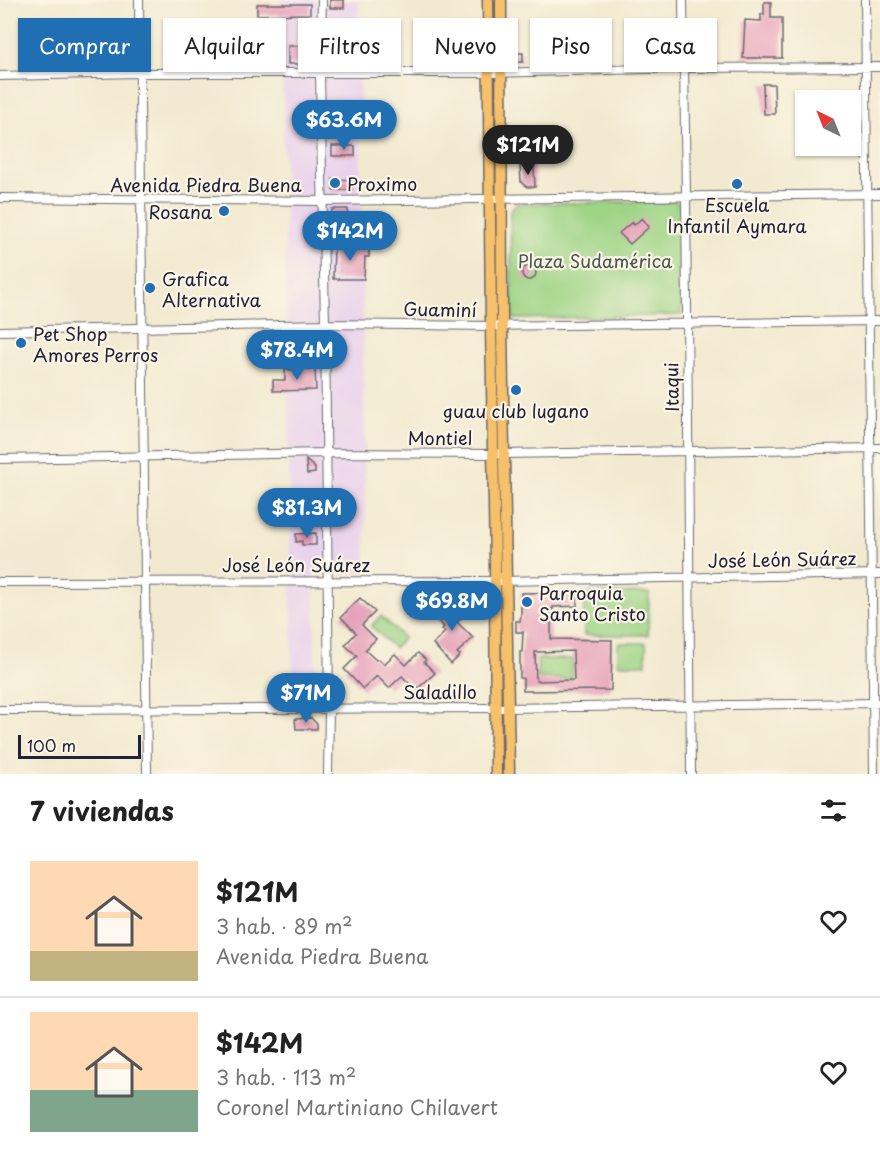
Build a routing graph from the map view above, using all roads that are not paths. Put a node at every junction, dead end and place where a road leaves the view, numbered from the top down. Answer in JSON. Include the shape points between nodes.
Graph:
{"nodes":[{"id":1,"x":139,"y":0,"type":"edge"},
{"id":2,"x":322,"y":0,"type":"edge"},
{"id":3,"x":488,"y":0,"type":"edge"},
{"id":4,"x":501,"y":0,"type":"edge"},
{"id":5,"x":683,"y":0,"type":"edge"},
{"id":6,"x":866,"y":0,"type":"edge"},
{"id":7,"x":683,"y":18,"type":"edge"},
{"id":8,"x":866,"y":67,"type":"junction"},
{"id":9,"x":880,"y":67,"type":"edge"},
{"id":10,"x":717,"y":68,"type":"edge"},
{"id":11,"x":624,"y":70,"type":"edge"},
{"id":12,"x":684,"y":72,"type":"edge"},
{"id":13,"x":140,"y":73,"type":"junction"},
{"id":14,"x":490,"y":73,"type":"junction"},
{"id":15,"x":502,"y":73,"type":"junction"},
{"id":16,"x":320,"y":74,"type":"junction"},
{"id":17,"x":0,"y":76,"type":"edge"},
{"id":18,"x":868,"y":194,"type":"junction"},
{"id":19,"x":880,"y":194,"type":"edge"},
{"id":20,"x":686,"y":195,"type":"junction"},
{"id":21,"x":0,"y":198,"type":"edge"},
{"id":22,"x":496,"y":198,"type":"junction"},
{"id":23,"x":141,"y":200,"type":"junction"},
{"id":24,"x":322,"y":201,"type":"junction"},
{"id":25,"x":869,"y":321,"type":"junction"},
{"id":26,"x":880,"y":321,"type":"edge"},
{"id":27,"x":686,"y":322,"type":"junction"},
{"id":28,"x":325,"y":324,"type":"junction"},
{"id":29,"x":496,"y":326,"type":"junction"},
{"id":30,"x":143,"y":327,"type":"junction"},
{"id":31,"x":0,"y":332,"type":"edge"},
{"id":32,"x":870,"y":448,"type":"junction"},
{"id":33,"x":880,"y":448,"type":"edge"},
{"id":34,"x":688,"y":450,"type":"junction"},
{"id":35,"x":326,"y":453,"type":"junction"},
{"id":36,"x":499,"y":453,"type":"junction"},
{"id":37,"x":143,"y":455,"type":"junction"},
{"id":38,"x":0,"y":459,"type":"edge"},
{"id":39,"x":876,"y":574,"type":"edge"},
{"id":40,"x":690,"y":577,"type":"junction"},
{"id":41,"x":327,"y":580,"type":"junction"},
{"id":42,"x":500,"y":581,"type":"junction"},
{"id":43,"x":0,"y":582,"type":"edge"},
{"id":44,"x":145,"y":582,"type":"junction"},
{"id":45,"x":877,"y":703,"type":"edge"},
{"id":46,"x":690,"y":706,"type":"junction"},
{"id":47,"x":329,"y":708,"type":"junction"},
{"id":48,"x":495,"y":708,"type":"junction"},
{"id":49,"x":508,"y":708,"type":"junction"},
{"id":50,"x":0,"y":710,"type":"edge"},
{"id":51,"x":146,"y":710,"type":"junction"},
{"id":52,"x":147,"y":774,"type":"edge"},
{"id":53,"x":328,"y":774,"type":"edge"},
{"id":54,"x":496,"y":774,"type":"edge"},
{"id":55,"x":510,"y":774,"type":"edge"},
{"id":56,"x":691,"y":774,"type":"edge"},
{"id":57,"x":874,"y":774,"type":"edge"}],
"edges":[{"from":1,"to":13,"type":"street"},
{"from":2,"to":16,"type":"street"},
{"from":3,"to":14,"type":"main road"},
{"from":4,"to":15,"type":"main road"},
{"from":5,"to":7,"type":"street","name":"Itaqui"},
{"from":6,"to":8,"type":"street"},
{"from":8,"to":9,"type":"street"},
{"from":8,"to":10,"type":"street"},
{"from":8,"to":18,"type":"street"},
{"from":11,"to":15,"type":"street"},
{"from":12,"to":20,"type":"street","name":"Itaqui"},
{"from":13,"to":16,"type":"street"},
{"from":13,"to":17,"type":"street"},
{"from":13,"to":23,"type":"street"},
{"from":14,"to":15,"type":"street"},
{"from":14,"to":16,"type":"street"},
{"from":14,"to":22,"type":"main road"},
{"from":15,"to":22,"type":"main road"},
{"from":16,"to":24,"type":"street"},
{"from":18,"to":19,"type":"street","name":"Avenida Piedra Buena"},
{"from":18,"to":20,"type":"street","name":"Avenida Piedra Buena"},
{"from":18,"to":25,"type":"street"},
{"from":20,"to":22,"type":"street","name":"Avenida Piedra Buena"},
{"from":20,"to":27,"type":"street","name":"Itaqui"},
{"from":21,"to":23,"type":"street","name":"Avenida Piedra Buena"},
{"from":22,"to":24,"type":"street","name":"Avenida Piedra Buena"},
{"from":22,"to":29,"type":"main road"},
{"from":23,"to":24,"type":"street","name":"Avenida Piedra Buena"},
{"from":23,"to":30,"type":"street"},
{"from":24,"to":28,"type":"street"},
{"from":25,"to":26,"type":"street","name":"Guaminí"},
{"from":25,"to":27,"type":"street","name":"Guaminí"},
{"from":25,"to":32,"type":"street"},
{"from":27,"to":29,"type":"street","name":"Guaminí"},
{"from":27,"to":34,"type":"street","name":"Itaqui"},
{"from":28,"to":29,"type":"street","name":"Guaminí"},
{"from":28,"to":30,"type":"street","name":"Guaminí"},
{"from":28,"to":35,"type":"street"},
{"from":29,"to":36,"type":"main road"},
{"from":30,"to":31,"type":"street","name":"Guaminí"},
{"from":30,"to":37,"type":"street"},
{"from":32,"to":33,"type":"street","name":"Montiel"},
{"from":32,"to":34,"type":"street","name":"Montiel"},
{"from":32,"to":39,"type":"street"},
{"from":34,"to":36,"type":"street","name":"Montiel"},
{"from":34,"to":40,"type":"street","name":"Itaqui"},
{"from":35,"to":36,"type":"street","name":"Montiel"},
{"from":35,"to":37,"type":"street","name":"Montiel"},
{"from":35,"to":41,"type":"street"},
{"from":36,"to":42,"type":"main road"},
{"from":37,"to":38,"type":"street","name":"Montiel"},
{"from":37,"to":44,"type":"street"},
{"from":39,"to":40,"type":"street","name":"José León Suárez"},
{"from":39,"to":45,"type":"street"},
{"from":40,"to":42,"type":"street","name":"José León Suárez"},
{"from":40,"to":46,"type":"street","name":"Itaqui"},
{"from":41,"to":42,"type":"street","name":"José León Suárez"},
{"from":41,"to":44,"type":"street","name":"José León Suárez"},
{"from":41,"to":47,"type":"street"},
{"from":42,"to":48,"type":"main road"},
{"from":42,"to":49,"type":"main road"},
{"from":43,"to":44,"type":"street","name":"José León Suárez"},
{"from":44,"to":51,"type":"street"},
{"from":45,"to":46,"type":"street","name":"Saladillo"},
{"from":45,"to":57,"type":"street"},
{"from":46,"to":49,"type":"street","name":"Saladillo"},
{"from":46,"to":56,"type":"street","name":"Itaqui"},
{"from":47,"to":48,"type":"street","name":"Saladillo"},
{"from":47,"to":51,"type":"street","name":"Saladillo"},
{"from":47,"to":53,"type":"street"},
{"from":48,"to":49,"type":"street","name":"Saladillo"},
{"from":48,"to":54,"type":"main road"},
{"from":49,"to":55,"type":"main road"},
{"from":50,"to":51,"type":"street","name":"Saladillo"},
{"from":51,"to":52,"type":"street"}]}
